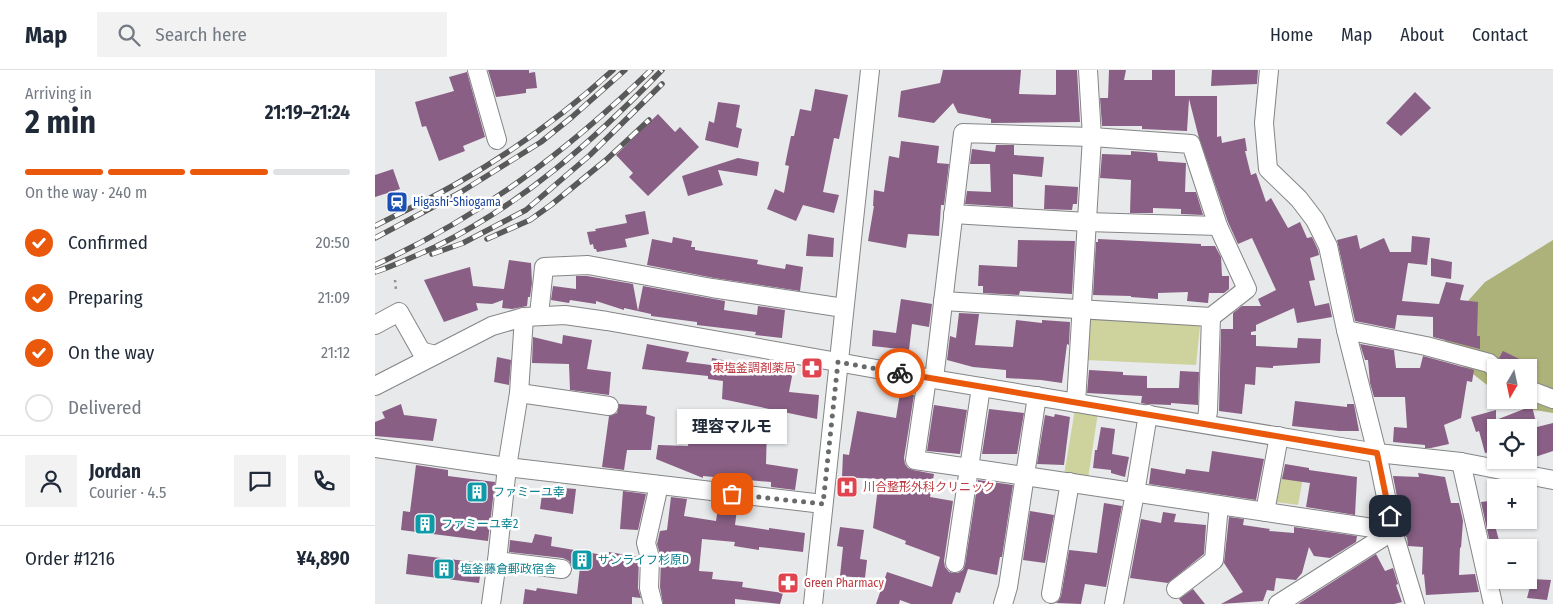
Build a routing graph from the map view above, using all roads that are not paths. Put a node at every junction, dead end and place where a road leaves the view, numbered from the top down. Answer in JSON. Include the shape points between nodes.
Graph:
{"nodes":[{"id":1,"x":477,"y":70,"type":"edge"},
{"id":2,"x":870,"y":70,"type":"edge"},
{"id":3,"x":1088,"y":70,"type":"edge"},
{"id":4,"x":1269,"y":70,"type":"edge"},
{"id":5,"x":1092,"y":138,"type":"junction"},
{"id":6,"x":497,"y":140,"type":"dead end"},
{"id":7,"x":953,"y":214,"type":"junction"},
{"id":8,"x":1087,"y":222,"type":"junction"},
{"id":9,"x":1217,"y":226,"type":"junction"},
{"id":10,"x":943,"y":301,"type":"junction"},
{"id":11,"x":844,"y":308,"type":"junction"},
{"id":12,"x":1081,"y":309,"type":"junction"},
{"id":13,"x":531,"y":316,"type":"junction"},
{"id":14,"x":1211,"y":317,"type":"junction"},
{"id":15,"x":375,"y":325,"type":"edge"},
{"id":16,"x":1346,"y":330,"type":"junction"},
{"id":17,"x":435,"y":355,"type":"junction"},
{"id":18,"x":838,"y":362,"type":"junction"},
{"id":19,"x":1487,"y":362,"type":"edge"},
{"id":20,"x":375,"y":370,"type":"edge"},
{"id":21,"x":375,"y":379,"type":"edge"},
{"id":22,"x":931,"y":379,"type":"junction"},
{"id":23,"x":375,"y":386,"type":"edge"},
{"id":24,"x":981,"y":387,"type":"junction"},
{"id":25,"x":519,"y":393,"type":"junction"},
{"id":26,"x":1537,"y":393,"type":"edge"},
{"id":27,"x":1037,"y":396,"type":"junction"},
{"id":28,"x":1553,"y":399,"type":"edge"},
{"id":29,"x":1076,"y":402,"type":"junction"},
{"id":30,"x":609,"y":406,"type":"dead end"},
{"id":31,"x":1148,"y":414,"type":"junction"},
{"id":32,"x":1206,"y":424,"type":"junction"},
{"id":33,"x":1279,"y":436,"type":"junction"},
{"id":34,"x":375,"y":448,"type":"edge"},
{"id":35,"x":1377,"y":453,"type":"junction"},
{"id":36,"x":1461,"y":462,"type":"junction"},
{"id":37,"x":507,"y":467,"type":"junction"},
{"id":38,"x":969,"y":468,"type":"junction"},
{"id":39,"x":1025,"y":476,"type":"junction"},
{"id":40,"x":1553,"y":480,"type":"edge"},
{"id":41,"x":1070,"y":482,"type":"junction"},
{"id":42,"x":659,"y":485,"type":"junction"},
{"id":43,"x":1135,"y":493,"type":"junction"},
{"id":44,"x":823,"y":504,"type":"junction"},
{"id":45,"x":1219,"y":505,"type":"junction"},
{"id":46,"x":1265,"y":512,"type":"junction"},
{"id":47,"x":1393,"y":531,"type":"junction"},
{"id":48,"x":497,"y":561,"type":"junction"},
{"id":49,"x":955,"y":563,"type":"dead end"},
{"id":50,"x":562,"y":569,"type":"dead end"},
{"id":51,"x":1175,"y":589,"type":"dead end"},
{"id":52,"x":1051,"y":594,"type":"dead end"},
{"id":53,"x":491,"y":604,"type":"edge"},
{"id":54,"x":653,"y":604,"type":"edge"},
{"id":55,"x":813,"y":604,"type":"edge"},
{"id":56,"x":1003,"y":604,"type":"edge"},
{"id":57,"x":1114,"y":604,"type":"edge"},
{"id":58,"x":1278,"y":604,"type":"edge"},
{"id":59,"x":1415,"y":604,"type":"edge"},
{"id":60,"x":1493,"y":604,"type":"edge"}],
"edges":[{"from":1,"to":6,"type":"street"},
{"from":2,"to":11,"type":"street"},
{"from":3,"to":5,"type":"street"},
{"from":4,"to":16,"type":"street","via":[[1264,123],[1268,169],[1299,199],[1315,220],[1328,246]]},
{"from":5,"to":7,"type":"street","via":[[963,133]]},
{"from":5,"to":8,"type":"street"},
{"from":5,"to":9,"type":"street","via":[[1191,144]]},
{"from":7,"to":8,"type":"street"},
{"from":7,"to":10,"type":"street"},
{"from":8,"to":9,"type":"street"},
{"from":8,"to":12,"type":"street"},
{"from":9,"to":14,"type":"street","via":[[1247,289]]},
{"from":10,"to":12,"type":"street"},
{"from":10,"to":22,"type":"street"},
{"from":11,"to":13,"type":"street","via":[[588,265],[545,267]]},
{"from":11,"to":18,"type":"street"},
{"from":12,"to":14,"type":"street"},
{"from":12,"to":29,"type":"street"},
{"from":13,"to":17,"type":"street","via":[[492,326]]},
{"from":13,"to":18,"type":"street","via":[[565,315],[607,321]]},
{"from":13,"to":25,"type":"street"},
{"from":14,"to":32,"type":"street"},
{"from":15,"to":17,"type":"street","via":[[399,312],[421,351]]},
{"from":16,"to":19,"type":"street"},
{"from":16,"to":35,"type":"street"},
{"from":17,"to":23,"type":"street"},
{"from":18,"to":22,"type":"street"},
{"from":18,"to":44,"type":"street"},
{"from":20,"to":21,"type":"street"},
{"from":22,"to":24,"type":"street"},
{"from":22,"to":38,"type":"street","via":[[915,460]]},
{"from":24,"to":27,"type":"street"},
{"from":24,"to":38,"type":"street"},
{"from":25,"to":30,"type":"street"},
{"from":25,"to":37,"type":"street"},
{"from":26,"to":28,"type":"street"},
{"from":27,"to":29,"type":"street"},
{"from":27,"to":39,"type":"street"},
{"from":29,"to":31,"type":"street"},
{"from":31,"to":32,"type":"street"},
{"from":31,"to":43,"type":"street"},
{"from":32,"to":33,"type":"street"},
{"from":33,"to":35,"type":"street"},
{"from":33,"to":46,"type":"street"},
{"from":34,"to":37,"type":"street"},
{"from":35,"to":36,"type":"street"},
{"from":35,"to":47,"type":"street"},
{"from":36,"to":40,"type":"street"},
{"from":36,"to":60,"type":"street"},
{"from":37,"to":42,"type":"street"},
{"from":37,"to":48,"type":"street"},
{"from":38,"to":39,"type":"street"},
{"from":38,"to":49,"type":"street"},
{"from":39,"to":41,"type":"street"},
{"from":39,"to":56,"type":"street"},
{"from":41,"to":43,"type":"street"},
{"from":41,"to":52,"type":"street"},
{"from":42,"to":44,"type":"street"},
{"from":42,"to":54,"type":"street","via":[[646,543]]},
{"from":43,"to":45,"type":"street"},
{"from":43,"to":57,"type":"street"},
{"from":44,"to":55,"type":"street"},
{"from":45,"to":46,"type":"street"},
{"from":45,"to":51,"type":"street","via":[[1215,560]]},
{"from":46,"to":47,"type":"street"},
{"from":47,"to":58,"type":"street"},
{"from":47,"to":59,"type":"street"},
{"from":48,"to":50,"type":"street"},
{"from":48,"to":53,"type":"street"}]}
